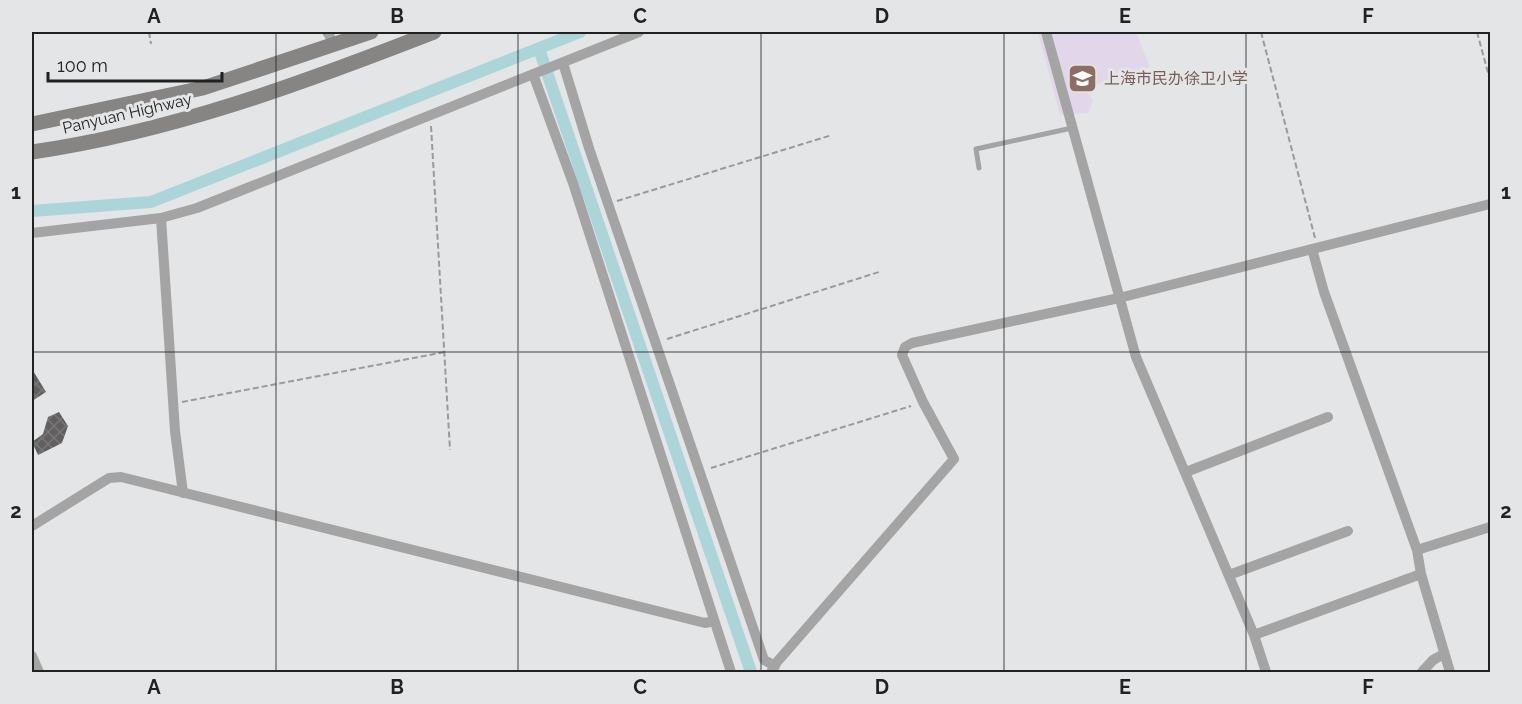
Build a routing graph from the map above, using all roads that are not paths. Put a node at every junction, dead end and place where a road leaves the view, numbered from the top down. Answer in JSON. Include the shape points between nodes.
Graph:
{"nodes":[{"id":1,"x":371,"y":32,"type":"edge"},
{"id":2,"x":434,"y":32,"type":"edge"},
{"id":3,"x":639,"y":32,"type":"edge"},
{"id":4,"x":1046,"y":32,"type":"edge"},
{"id":5,"x":331,"y":38,"type":"edge"},
{"id":6,"x":559,"y":64,"type":"junction"},
{"id":7,"x":535,"y":74,"type":"junction"},
{"id":8,"x":32,"y":124,"type":"edge"},
{"id":9,"x":1072,"y":128,"type":"junction"},
{"id":10,"x":32,"y":152,"type":"edge"},
{"id":11,"x":979,"y":168,"type":"dead end"},
{"id":12,"x":1491,"y":204,"type":"edge"},
{"id":13,"x":161,"y":218,"type":"junction"},
{"id":14,"x":32,"y":233,"type":"edge"},
{"id":15,"x":1315,"y":248,"type":"junction"},
{"id":16,"x":1119,"y":298,"type":"junction"},
{"id":17,"x":1329,"y":417,"type":"dead end"},
{"id":18,"x":1186,"y":472,"type":"junction"},
{"id":19,"x":183,"y":493,"type":"junction"},
{"id":20,"x":32,"y":526,"type":"edge"},
{"id":21,"x":1491,"y":527,"type":"edge"},
{"id":22,"x":1348,"y":531,"type":"dead end"},
{"id":23,"x":1416,"y":550,"type":"junction"},
{"id":24,"x":1421,"y":574,"type":"junction"},
{"id":25,"x":1229,"y":575,"type":"junction"},
{"id":26,"x":714,"y":621,"type":"junction"},
{"id":27,"x":1254,"y":635,"type":"junction"},
{"id":28,"x":1444,"y":654,"type":"junction"},
{"id":29,"x":32,"y":656,"type":"edge"},
{"id":30,"x":773,"y":669,"type":"edge"},
{"id":31,"x":39,"y":672,"type":"edge"},
{"id":32,"x":731,"y":672,"type":"edge"},
{"id":33,"x":1266,"y":672,"type":"edge"},
{"id":34,"x":1422,"y":672,"type":"edge"},
{"id":35,"x":1450,"y":672,"type":"edge"}],
"edges":[{"from":1,"to":5,"type":"main road","name":"Panyuan Highway"},
{"from":2,"to":10,"type":"main road","name":"Panyuan Highway","via":[[232,105],[134,132]]},
{"from":3,"to":6,"type":"street"},
{"from":4,"to":9,"type":"street"},
{"from":5,"to":8,"type":"main road","name":"Panyuan Highway","via":[[203,88]]},
{"from":6,"to":7,"type":"street"},
{"from":6,"to":30,"type":"street","via":[[764,660]]},
{"from":7,"to":13,"type":"street","via":[[197,208]]},
{"from":7,"to":26,"type":"street"},
{"from":9,"to":11,"type":"lane","via":[[976,149]]},
{"from":9,"to":16,"type":"street"},
{"from":12,"to":15,"type":"street"},
{"from":13,"to":14,"type":"street"},
{"from":13,"to":19,"type":"street"},
{"from":15,"to":16,"type":"street"},
{"from":15,"to":23,"type":"street","via":[[1324,292]]},
{"from":16,"to":18,"type":"street","via":[[1136,357]]},
{"from":16,"to":30,"type":"street","via":[[905,347],[902,355],[954,459]]},
{"from":17,"to":18,"type":"street"},
{"from":18,"to":25,"type":"street"},
{"from":19,"to":20,"type":"street","via":[[121,477],[109,478]]},
{"from":19,"to":26,"type":"street","via":[[705,623]]},
{"from":21,"to":23,"type":"street"},
{"from":22,"to":25,"type":"street"},
{"from":23,"to":24,"type":"street"},
{"from":24,"to":27,"type":"street"},
{"from":24,"to":28,"type":"street"},
{"from":25,"to":27,"type":"street"},
{"from":26,"to":32,"type":"street"},
{"from":27,"to":33,"type":"street"},
{"from":28,"to":34,"type":"street"},
{"from":28,"to":35,"type":"street"},
{"from":29,"to":31,"type":"street"}]}
